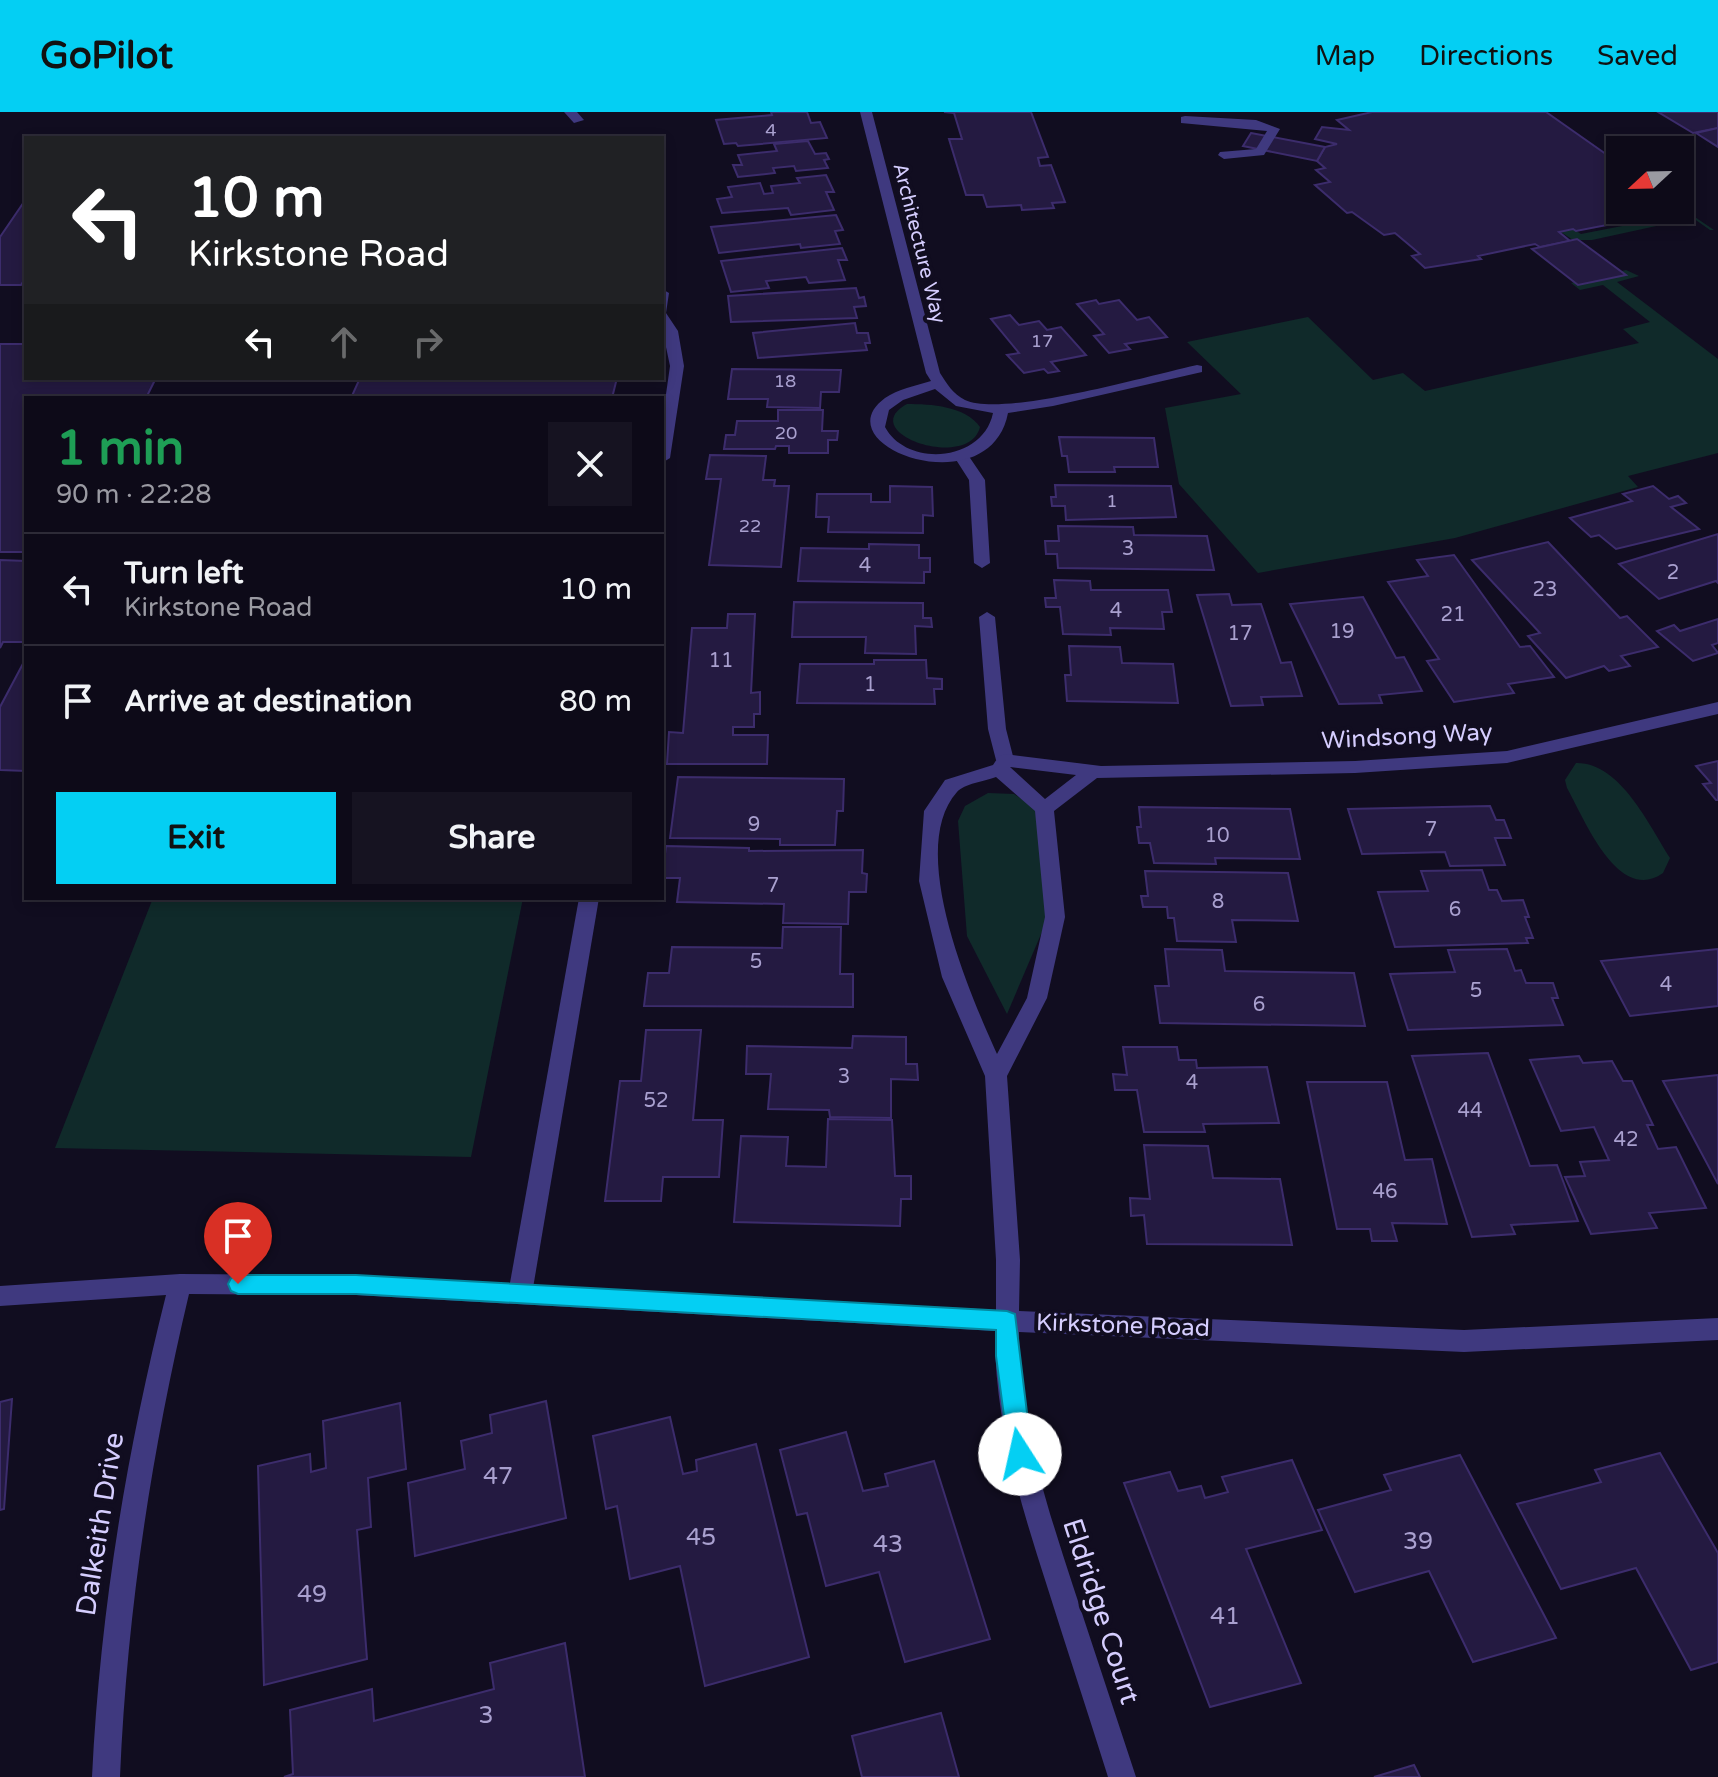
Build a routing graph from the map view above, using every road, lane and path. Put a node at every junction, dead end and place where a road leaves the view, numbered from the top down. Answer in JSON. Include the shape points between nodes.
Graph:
{"nodes":[{"id":1,"x":570,"y":112,"type":"edge"},
{"id":2,"x":580,"y":112,"type":"edge"},
{"id":3,"x":866,"y":112,"type":"edge"},
{"id":4,"x":1185,"y":120,"type":"dead end"},
{"id":5,"x":1224,"y":155,"type":"dead end"},
{"id":6,"x":664,"y":319,"type":"edge"},
{"id":7,"x":1197,"y":369,"type":"dead end"},
{"id":8,"x":937,"y":384,"type":"junction"},
{"id":9,"x":1001,"y":410,"type":"junction"},
{"id":10,"x":664,"y":446,"type":"edge"},
{"id":11,"x":961,"y":455,"type":"junction"},
{"id":12,"x":982,"y":563,"type":"dead end"},
{"id":13,"x":987,"y":617,"type":"dead end"},
{"id":14,"x":1718,"y":708,"type":"edge"},
{"id":15,"x":1002,"y":765,"type":"junction"},
{"id":16,"x":1094,"y":771,"type":"junction"},
{"id":17,"x":1044,"y":809,"type":"junction"},
{"id":18,"x":589,"y":900,"type":"edge"},
{"id":19,"x":996,"y":1076,"type":"junction"},
{"id":20,"x":180,"y":1284,"type":"junction"},
{"id":21,"x":520,"y":1294,"type":"junction"},
{"id":22,"x":0,"y":1296,"type":"edge"},
{"id":23,"x":1007,"y":1321,"type":"junction"},
{"id":24,"x":1718,"y":1329,"type":"edge"},
{"id":25,"x":106,"y":1777,"type":"edge"},
{"id":26,"x":1122,"y":1777,"type":"edge"}],
"edges":[{"from":1,"to":2,"type":"street","via":[[578,120]]},
{"from":3,"to":8,"type":"street","name":"Architecture Way"},
{"from":4,"to":5,"type":"street","via":[[1274,129],[1260,152]]},
{"from":6,"to":10,"type":"street","via":[[675,336],[677,369]]},
{"from":7,"to":9,"type":"street"},
{"from":8,"to":9,"type":"street","via":[[942,392],[968,404]]},
{"from":8,"to":11,"type":"street","via":[[887,402],[876,419],[878,427],[890,445],[902,450]]},
{"from":9,"to":11,"type":"street","via":[[991,439]]},
{"from":11,"to":12,"type":"street","via":[[977,480]]},
{"from":13,"to":15,"type":"street"},
{"from":14,"to":16,"type":"street","name":"Windsong Way","via":[[1507,757],[1355,767]]},
{"from":15,"to":16,"type":"street","name":"Windsong Way"},
{"from":15,"to":17,"type":"street"},
{"from":15,"to":19,"type":"street","name":"Windsong Way","via":[[952,785],[931,816],[929,881],[952,977]]},
{"from":16,"to":17,"type":"street"},
{"from":17,"to":19,"type":"street","via":[[1055,917],[1037,998]]},
{"from":18,"to":21,"type":"street"},
{"from":19,"to":23,"type":"street","name":"Windsong Way"},
{"from":20,"to":21,"type":"street","name":"Kirkstone Road","via":[[356,1285]]},
{"from":20,"to":22,"type":"street","name":"Kirkstone Road"},
{"from":20,"to":25,"type":"street","name":"Dalkeith Drive","via":[[147,1423],[122,1568],[111,1659]]},
{"from":21,"to":23,"type":"street","name":"Kirkstone Road"},
{"from":23,"to":24,"type":"street","name":"Kirkstone Road","via":[[1464,1341]]},
{"from":23,"to":26,"type":"street","name":"Eldridge Court","via":[[1017,1438],[1031,1496]]}]}
